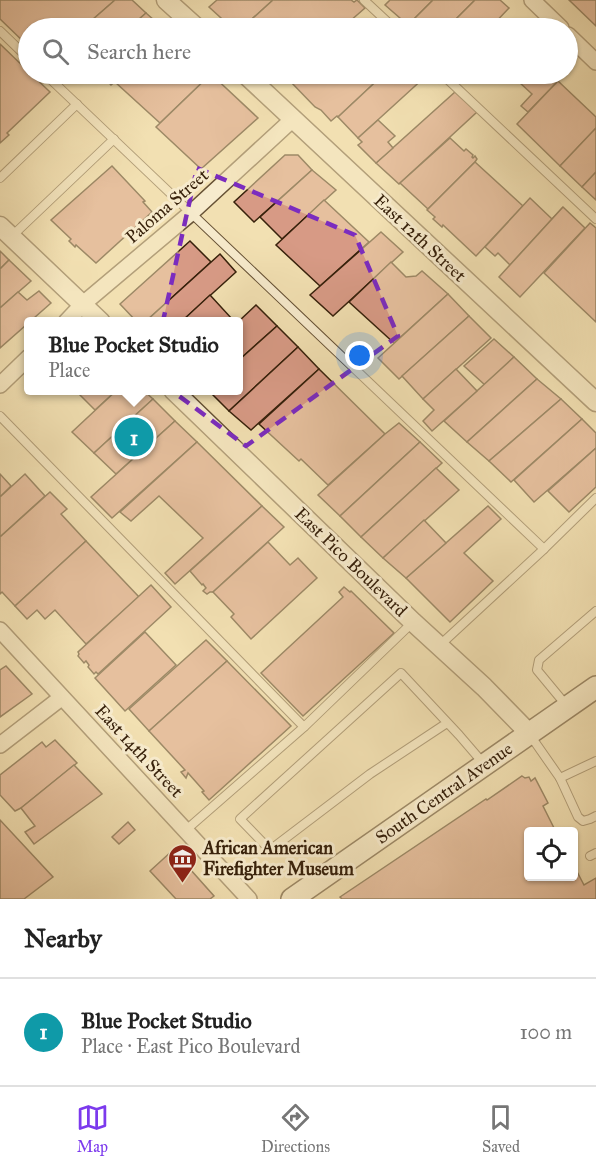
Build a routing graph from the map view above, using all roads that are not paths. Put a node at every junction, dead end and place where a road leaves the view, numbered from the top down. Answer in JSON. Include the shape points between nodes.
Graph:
{"nodes":[{"id":1,"x":166,"y":0,"type":"edge"},
{"id":2,"x":364,"y":0,"type":"edge"},
{"id":3,"x":532,"y":0,"type":"edge"},
{"id":4,"x":185,"y":18,"type":"edge"},
{"id":5,"x":383,"y":18,"type":"edge"},
{"id":6,"x":551,"y":18,"type":"edge"},
{"id":7,"x":0,"y":31,"type":"edge"},
{"id":8,"x":578,"y":46,"type":"edge"},
{"id":9,"x":18,"y":48,"type":"edge"},
{"id":10,"x":596,"y":63,"type":"edge"},
{"id":11,"x":56,"y":84,"type":"edge"},
{"id":12,"x":256,"y":84,"type":"edge"},
{"id":13,"x":453,"y":84,"type":"edge"},
{"id":14,"x":77,"y":104,"type":"junction"},
{"id":15,"x":293,"y":119,"type":"junction"},
{"id":16,"x":114,"y":139,"type":"junction"},
{"id":17,"x":0,"y":178,"type":"edge"},
{"id":18,"x":190,"y":213,"type":"junction"},
{"id":19,"x":596,"y":219,"type":"edge"},
{"id":20,"x":6,"y":231,"type":"edge"},
{"id":21,"x":83,"y":304,"type":"junction"},
{"id":22,"x":70,"y":317,"type":"edge"},
{"id":23,"x":97,"y":317,"type":"edge"},
{"id":24,"x":24,"y":362,"type":"edge"},
{"id":25,"x":0,"y":385,"type":"edge"},
{"id":26,"x":178,"y":395,"type":"edge"},
{"id":27,"x":596,"y":402,"type":"edge"},
{"id":28,"x":0,"y":416,"type":"edge"},
{"id":29,"x":596,"y":498,"type":"edge"},
{"id":30,"x":544,"y":549,"type":"junction"},
{"id":31,"x":596,"y":611,"type":"edge"},
{"id":32,"x":413,"y":622,"type":"junction"},
{"id":33,"x":0,"y":630,"type":"edge"},
{"id":34,"x":439,"y":646,"type":"junction"},
{"id":35,"x":596,"y":687,"type":"edge"},
{"id":36,"x":61,"y":698,"type":"junction"},
{"id":37,"x":568,"y":707,"type":"junction"},
{"id":38,"x":447,"y":723,"type":"junction"},
{"id":39,"x":304,"y":727,"type":"junction"},
{"id":40,"x":529,"y":733,"type":"junction"},
{"id":41,"x":0,"y":745,"type":"edge"},
{"id":42,"x":596,"y":761,"type":"edge"},
{"id":43,"x":485,"y":766,"type":"junction"},
{"id":44,"x":560,"y":778,"type":"junction"},
{"id":45,"x":596,"y":816,"type":"edge"},
{"id":46,"x":186,"y":830,"type":"junction"},
{"id":47,"x":249,"y":899,"type":"edge"},
{"id":48,"x":292,"y":899,"type":"edge"}],
"edges":[{"from":1,"to":4,"type":"street"},
{"from":2,"to":5,"type":"lane"},
{"from":3,"to":6,"type":"street"},
{"from":7,"to":9,"type":"lane"},
{"from":8,"to":10,"type":"street"},
{"from":11,"to":14,"type":"lane"},
{"from":12,"to":15,"type":"street","name":"East 12th Street"},
{"from":13,"to":19,"type":"lane"},
{"from":14,"to":16,"type":"lane"},
{"from":14,"to":17,"type":"lane"},
{"from":15,"to":18,"type":"street","name":"Paloma Street"},
{"from":15,"to":27,"type":"street","name":"East 12th Street"},
{"from":16,"to":18,"type":"lane"},
{"from":16,"to":20,"type":"lane"},
{"from":18,"to":21,"type":"street","name":"Paloma Street"},
{"from":18,"to":30,"type":"lane"},
{"from":20,"to":21,"type":"street"},
{"from":21,"to":22,"type":"street","name":"Paloma Street"},
{"from":21,"to":23,"type":"street"},
{"from":24,"to":25,"type":"street"},
{"from":26,"to":32,"type":"street","name":"East Pico Boulevard"},
{"from":28,"to":39,"type":"lane"},
{"from":29,"to":30,"type":"lane"},
{"from":30,"to":34,"type":"lane"},
{"from":31,"to":37,"type":"lane","via":[[539,660],[537,670]]},
{"from":32,"to":34,"type":"street","name":"East Pico Boulevard"},
{"from":32,"to":39,"type":"lane"},
{"from":33,"to":36,"type":"street","name":"East 14th Street"},
{"from":34,"to":40,"type":"street","name":"East Pico Boulevard"},
{"from":35,"to":37,"type":"main road","name":"South Central Avenue"},
{"from":36,"to":41,"type":"street"},
{"from":36,"to":46,"type":"street","name":"East 14th Street"},
{"from":37,"to":40,"type":"main road","name":"South Central Avenue"},
{"from":38,"to":38,"type":"lane","via":[[370,774],[270,850],[240,819],[400,673]]},
{"from":38,"to":43,"type":"lane"},
{"from":39,"to":46,"type":"lane"},
{"from":40,"to":43,"type":"main road","name":"South Central Avenue"},
{"from":40,"to":44,"type":"lane"},
{"from":42,"to":44,"type":"lane"},
{"from":43,"to":48,"type":"main road","name":"South Central Avenue"},
{"from":44,"to":45,"type":"lane","via":[[578,817],[583,820]]},
{"from":46,"to":47,"type":"street","name":"East 14th Street"}]}
